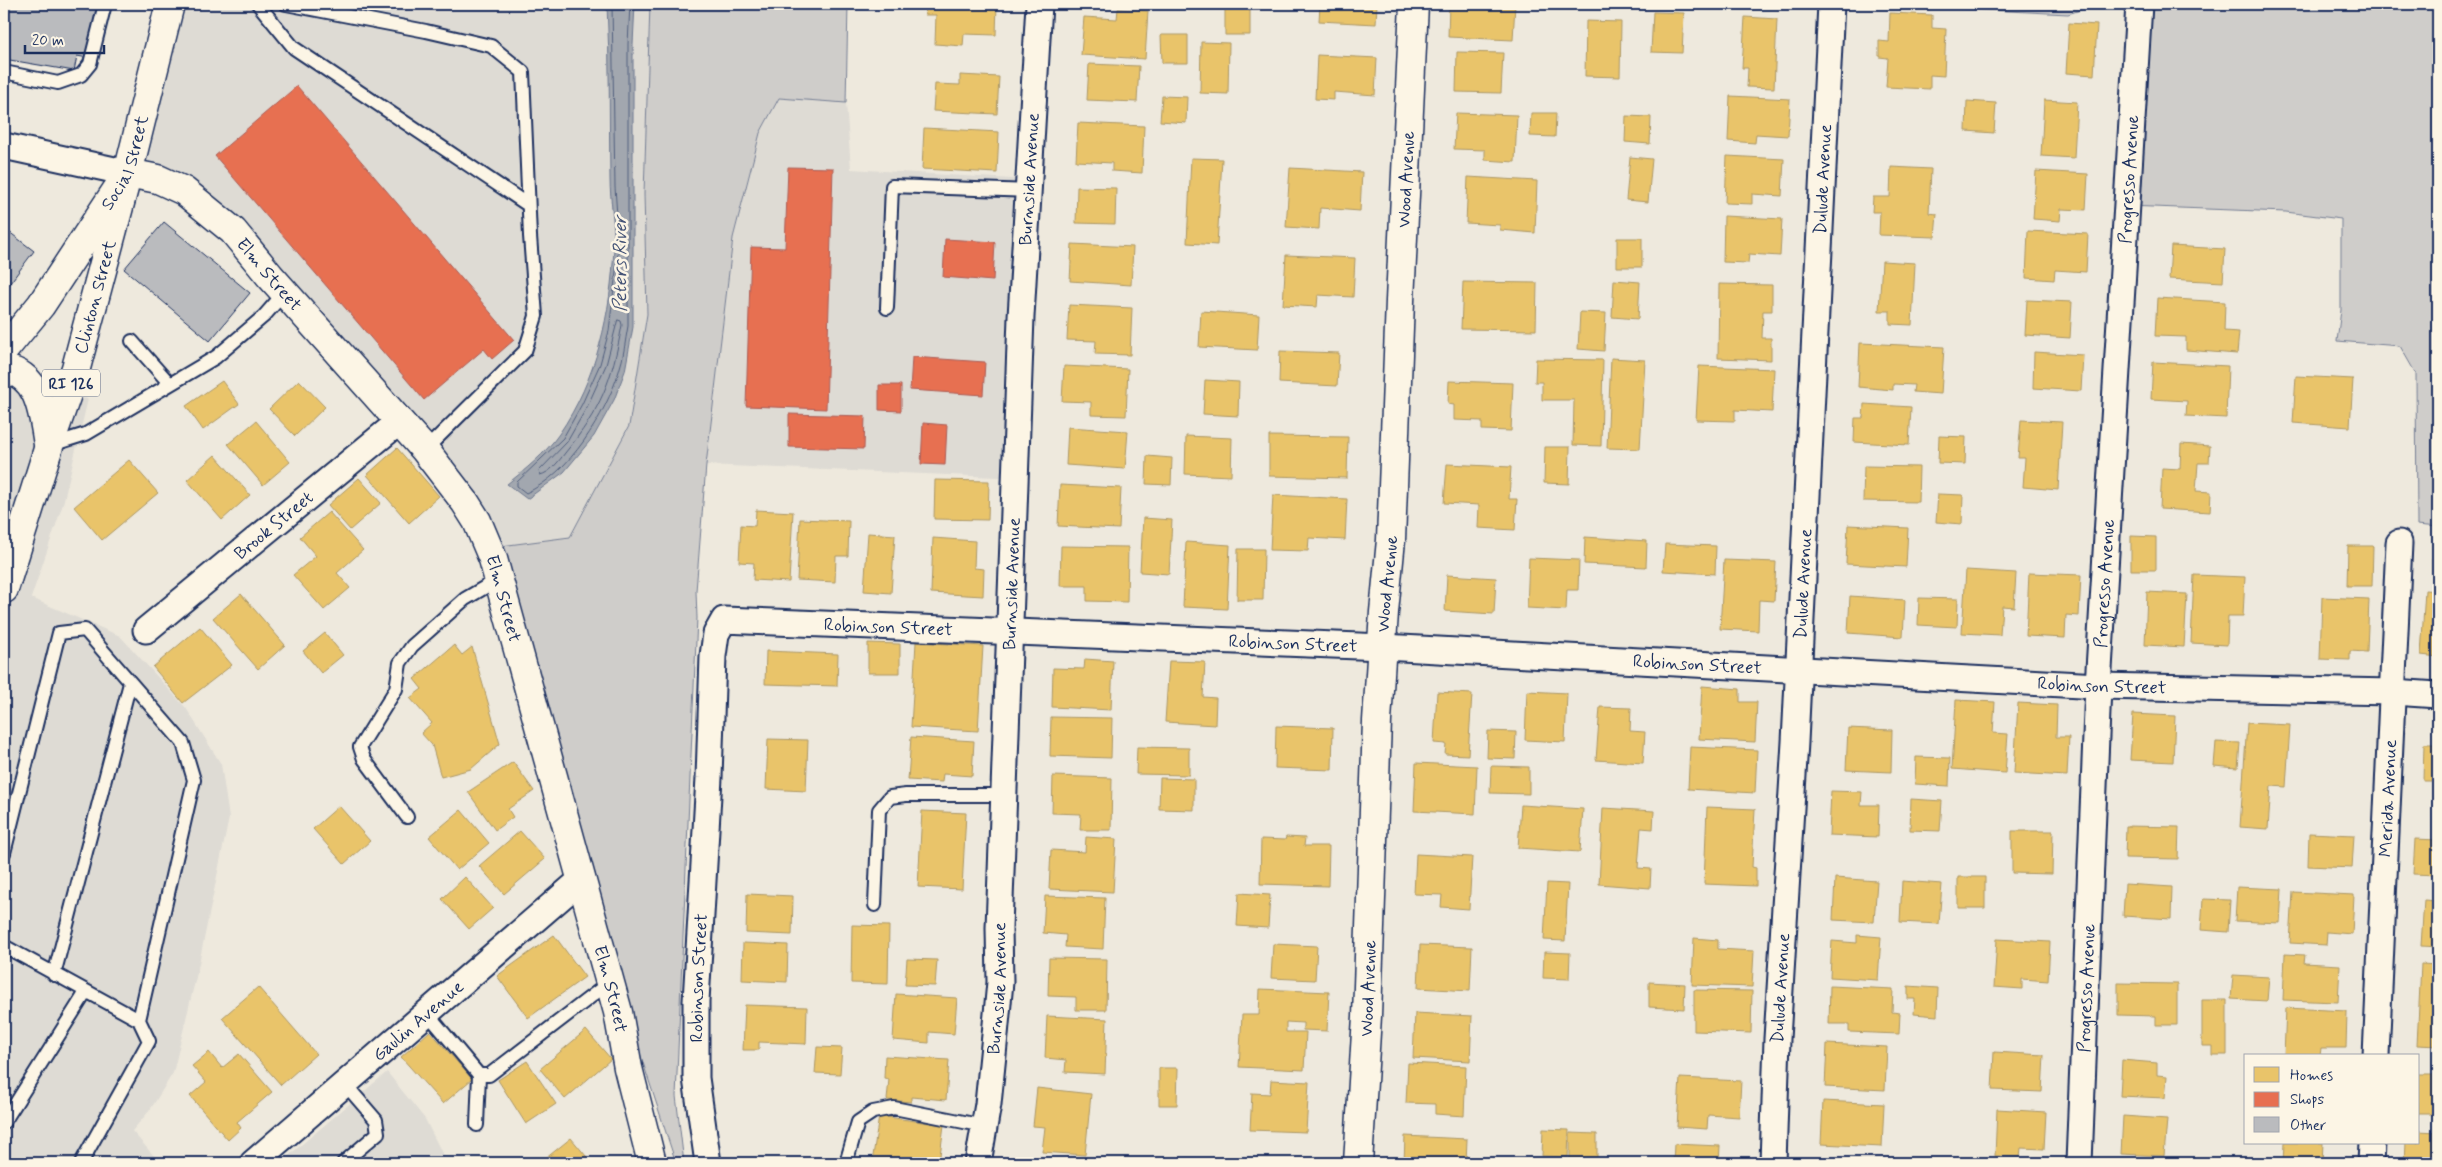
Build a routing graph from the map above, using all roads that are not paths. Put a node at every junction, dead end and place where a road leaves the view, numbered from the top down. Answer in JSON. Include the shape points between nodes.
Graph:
{"nodes":[{"id":1,"x":105,"y":4,"type":"edge"},
{"id":2,"x":170,"y":4,"type":"edge"},
{"id":3,"x":258,"y":4,"type":"edge"},
{"id":4,"x":286,"y":4,"type":"edge"},
{"id":5,"x":1039,"y":4,"type":"edge"},
{"id":6,"x":1414,"y":4,"type":"edge"},
{"id":7,"x":1831,"y":4,"type":"edge"},
{"id":8,"x":2139,"y":4,"type":"edge"},
{"id":9,"x":4,"y":72,"type":"edge"},
{"id":10,"x":4,"y":146,"type":"edge"},
{"id":11,"x":128,"y":173,"type":"junction"},
{"id":12,"x":1029,"y":191,"type":"junction"},
{"id":13,"x":528,"y":205,"type":"junction"},
{"id":14,"x":284,"y":292,"type":"junction"},
{"id":15,"x":887,"y":308,"type":"dead end"},
{"id":16,"x":132,"y":341,"type":"dead end"},
{"id":17,"x":4,"y":350,"type":"edge"},
{"id":18,"x":4,"y":369,"type":"edge"},
{"id":19,"x":170,"y":384,"type":"junction"},
{"id":20,"x":400,"y":421,"type":"junction"},
{"id":21,"x":49,"y":446,"type":"junction"},
{"id":22,"x":425,"y":450,"type":"junction"},
{"id":23,"x":2399,"y":543,"type":"dead end"},
{"id":24,"x":499,"y":579,"type":"junction"},
{"id":25,"x":4,"y":590,"type":"edge"},
{"id":26,"x":146,"y":630,"type":"dead end"},
{"id":27,"x":1010,"y":630,"type":"junction"},
{"id":28,"x":1382,"y":647,"type":"junction"},
{"id":29,"x":1798,"y":668,"type":"junction"},
{"id":30,"x":130,"y":682,"type":"junction"},
{"id":31,"x":2098,"y":686,"type":"junction"},
{"id":32,"x":2394,"y":692,"type":"junction"},
{"id":33,"x":2438,"y":694,"type":"edge"},
{"id":34,"x":1004,"y":795,"type":"junction"},
{"id":35,"x":408,"y":817,"type":"dead end"},
{"id":36,"x":4,"y":853,"type":"edge"},
{"id":37,"x":582,"y":879,"type":"junction"},
{"id":38,"x":874,"y":905,"type":"dead end"},
{"id":39,"x":4,"y":946,"type":"edge"},
{"id":40,"x":54,"y":975,"type":"junction"},
{"id":41,"x":610,"y":982,"type":"junction"},
{"id":42,"x":86,"y":992,"type":"junction"},
{"id":43,"x":427,"y":1013,"type":"junction"},
{"id":44,"x":139,"y":1020,"type":"junction"},
{"id":45,"x":2376,"y":1054,"type":"edge"},
{"id":46,"x":479,"y":1075,"type":"junction"},
{"id":47,"x":345,"y":1084,"type":"junction"},
{"id":48,"x":4,"y":1122,"type":"edge"},
{"id":49,"x":476,"y":1125,"type":"dead end"},
{"id":50,"x":984,"y":1126,"type":"junction"},
{"id":51,"x":2372,"y":1144,"type":"edge"},
{"id":52,"x":81,"y":1163,"type":"edge"},
{"id":53,"x":253,"y":1163,"type":"edge"},
{"id":54,"x":343,"y":1163,"type":"edge"},
{"id":55,"x":652,"y":1163,"type":"edge"},
{"id":56,"x":708,"y":1163,"type":"edge"},
{"id":57,"x":846,"y":1163,"type":"edge"},
{"id":58,"x":978,"y":1163,"type":"edge"},
{"id":59,"x":1358,"y":1163,"type":"edge"},
{"id":60,"x":1773,"y":1163,"type":"edge"},
{"id":61,"x":2079,"y":1163,"type":"edge"},
{"id":62,"x":2371,"y":1163,"type":"edge"}],
"edges":[{"from":1,"to":9,"type":"lane","via":[[90,64],[81,75],[58,83]]},
{"from":2,"to":11,"type":"street","name":"Social Street","number":"RI 126"},
{"from":3,"to":13,"type":"lane","via":[[294,48]]},
{"from":4,"to":13,"type":"lane","via":[[491,46],[523,72]]},
{"from":5,"to":12,"type":"street","name":"Burnside Avenue"},
{"from":6,"to":28,"type":"street","name":"Wood Avenue","via":[[1391,540]]},
{"from":7,"to":29,"type":"street","name":"Dulude Avenue"},
{"from":8,"to":31,"type":"street","name":"Progresso Avenue"},
{"from":10,"to":11,"type":"street"},
{"from":11,"to":14,"type":"street","name":"Elm Street","via":[[158,179],[191,196],[234,231]]},
{"from":11,"to":17,"type":"street","name":"Social Street","number":"RI 126","via":[[41,305]]},
{"from":11,"to":21,"type":"street","name":"Clinton Street","number":"RI 126","via":[[76,368]]},
{"from":12,"to":15,"type":"lane","via":[[892,186]]},
{"from":12,"to":27,"type":"street","name":"Burnside Avenue","via":[[1020,317]]},
{"from":13,"to":22,"type":"lane","via":[[536,316],[525,351]]},
{"from":14,"to":19,"type":"lane","via":[[264,316],[216,357]]},
{"from":14,"to":20,"type":"street","name":"Elm Street"},
{"from":16,"to":19,"type":"lane"},
{"from":18,"to":21,"type":"street","via":[[22,376],[37,394]]},
{"from":19,"to":21,"type":"lane","via":[[86,434]]},
{"from":20,"to":22,"type":"street","name":"Elm Street"},
{"from":20,"to":26,"type":"street","name":"Brook Street"},
{"from":21,"to":25,"type":"street","name":"Clinton Street","number":"RI 126"},
{"from":22,"to":24,"type":"street","name":"Elm Street","via":[[477,521]]},
{"from":23,"to":32,"type":"street","name":"Merida Avenue"},
{"from":24,"to":35,"type":"lane","via":[[465,599],[412,646],[400,663],[396,689],[360,747],[364,759]]},
{"from":24,"to":37,"type":"street","name":"Elm Street"},
{"from":27,"to":28,"type":"street","name":"Robinson Street"},
{"from":27,"to":34,"type":"street","name":"Burnside Avenue"},
{"from":27,"to":56,"type":"street","name":"Robinson Street","via":[[724,620],[716,634],[696,1001],[696,1078]]},
{"from":28,"to":29,"type":"street","name":"Robinson Street"},
{"from":28,"to":59,"type":"street","name":"Wood Avenue"},
{"from":29,"to":31,"type":"street","name":"Robinson Street"},
{"from":29,"to":60,"type":"street","name":"Dulude Avenue"},
{"from":30,"to":36,"type":"lane","via":[[85,630],[59,633]]},
{"from":30,"to":40,"type":"lane"},
{"from":30,"to":44,"type":"lane","via":[[183,743],[194,780]]},
{"from":31,"to":32,"type":"street","name":"Robinson Street"},
{"from":31,"to":61,"type":"street","name":"Progresso Avenue"},
{"from":32,"to":33,"type":"street","name":"Robinson Street"},
{"from":32,"to":45,"type":"street","name":"Merida Avenue"},
{"from":34,"to":38,"type":"lane","via":[[890,797],[880,810]]},
{"from":34,"to":50,"type":"street","name":"Burnside Avenue","via":[[1000,982]]},
{"from":37,"to":41,"type":"street","name":"Elm Street"},
{"from":37,"to":43,"type":"street","name":"Gaulin Avenue"},
{"from":39,"to":40,"type":"lane"},
{"from":40,"to":42,"type":"lane"},
{"from":41,"to":46,"type":"lane","via":[[489,1075]]},
{"from":41,"to":55,"type":"street","name":"Elm Street"},
{"from":42,"to":44,"type":"lane"},
{"from":42,"to":48,"type":"lane"},
{"from":43,"to":46,"type":"lane"},
{"from":43,"to":47,"type":"street","name":"Gaulin Avenue"},
{"from":44,"to":52,"type":"lane","via":[[149,1041]]},
{"from":46,"to":49,"type":"lane"},
{"from":47,"to":53,"type":"street","name":"Gaulin Avenue"},
{"from":47,"to":54,"type":"lane","via":[[376,1120],[378,1133]]},
{"from":50,"to":57,"type":"lane","via":[[894,1108],[872,1112],[858,1122]]},
{"from":50,"to":58,"type":"street","name":"Burnside Avenue"},
{"from":51,"to":62,"type":"street"}]}
